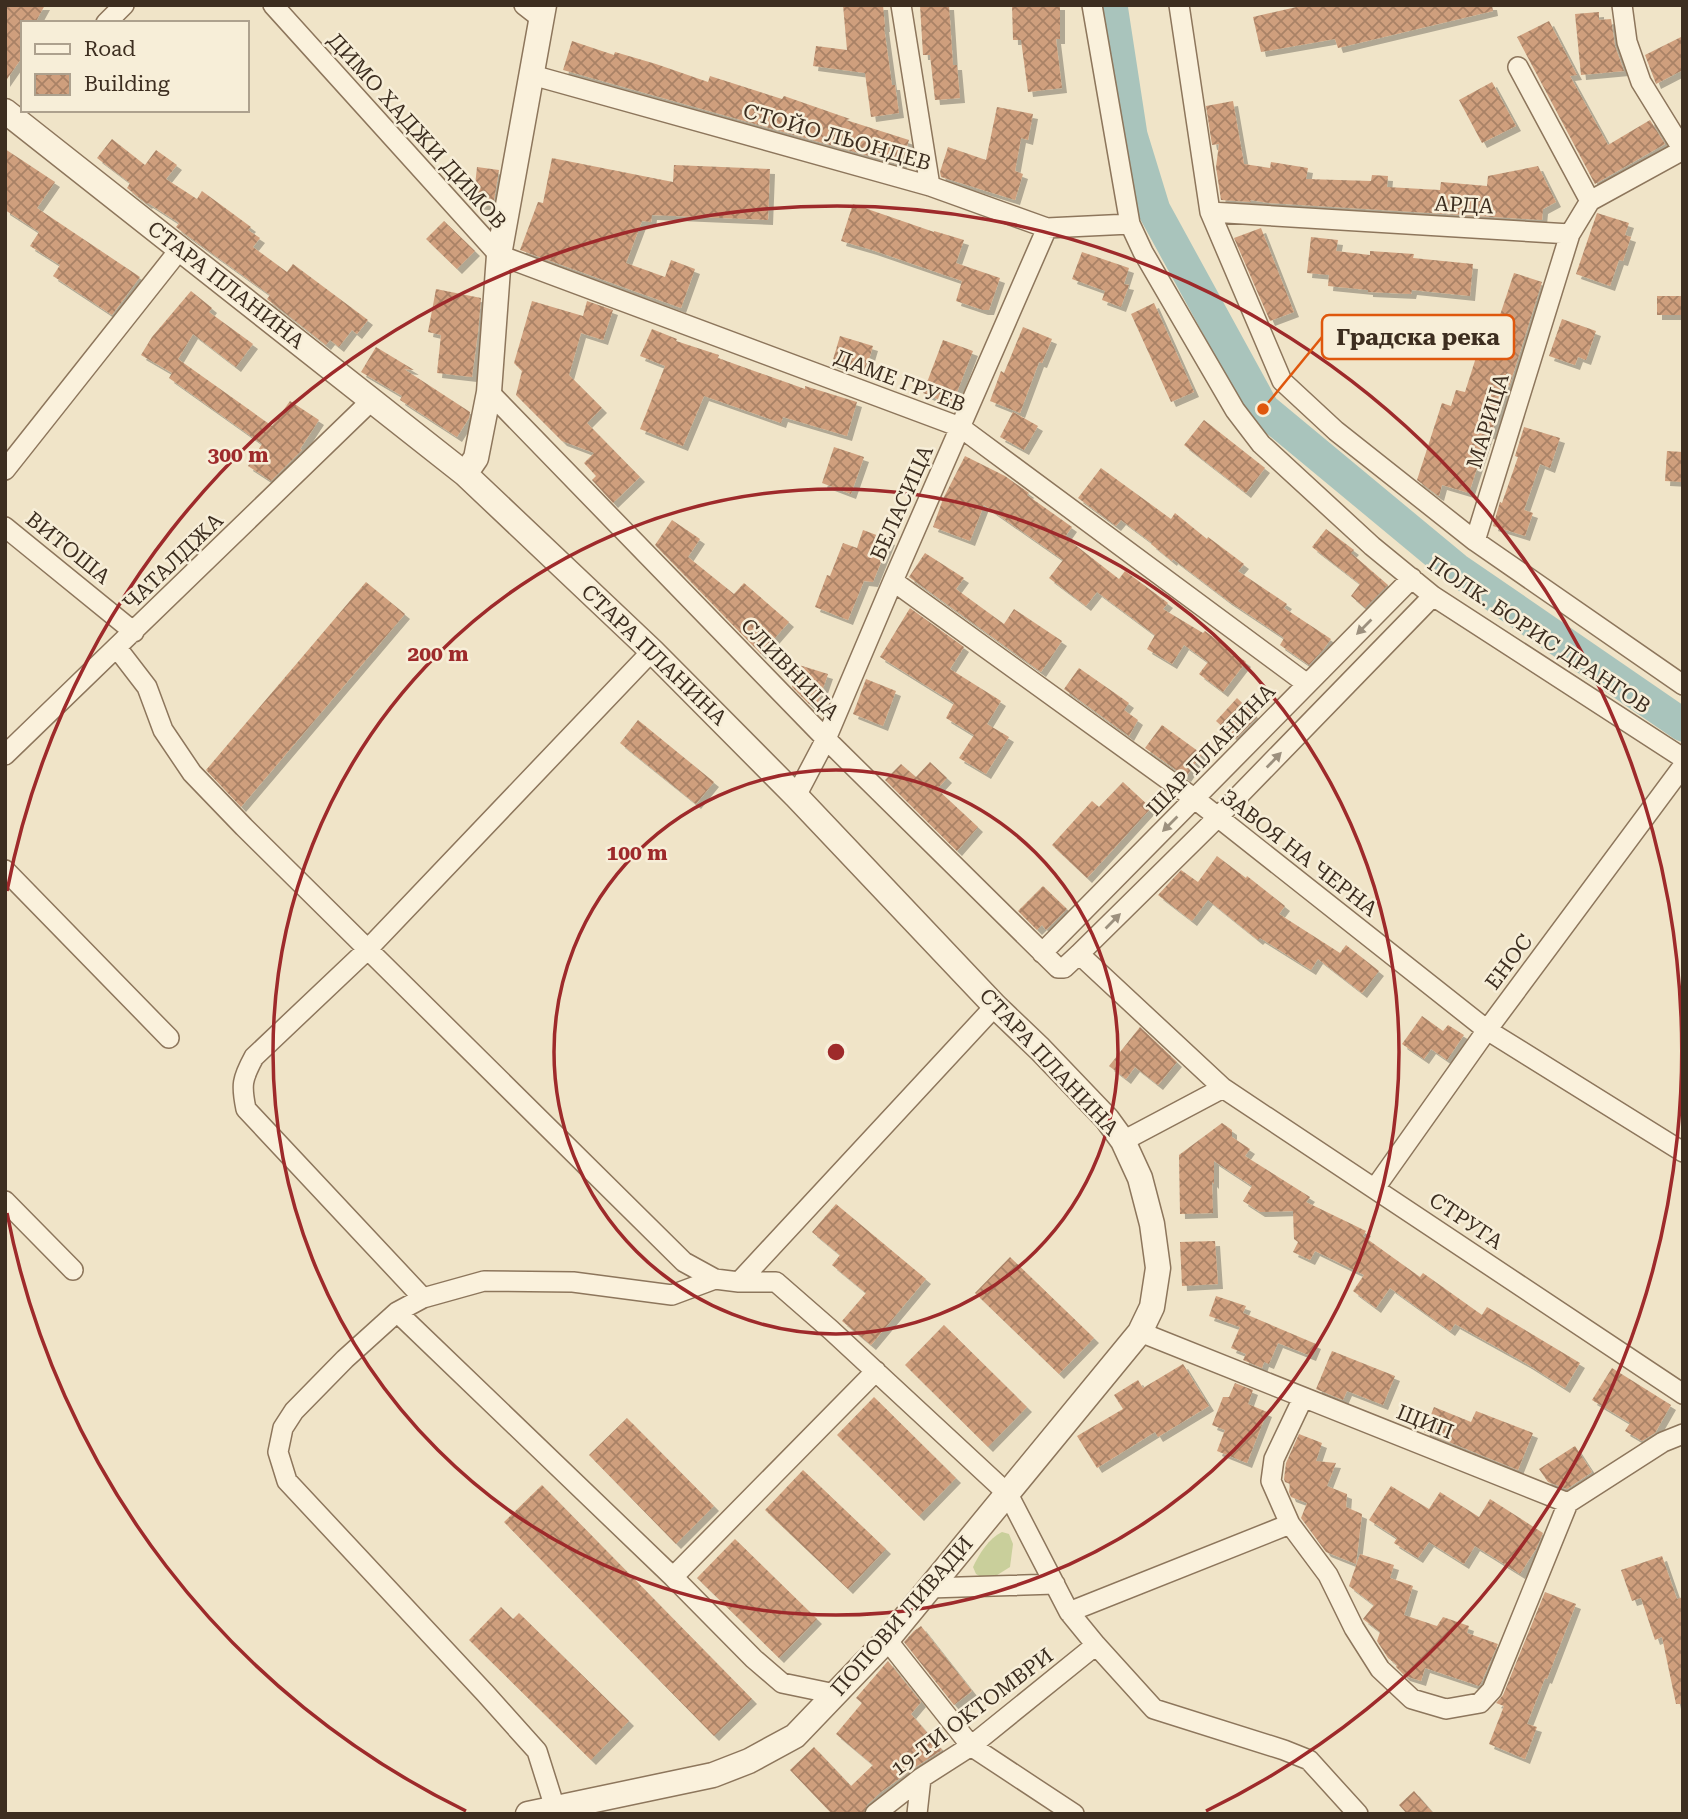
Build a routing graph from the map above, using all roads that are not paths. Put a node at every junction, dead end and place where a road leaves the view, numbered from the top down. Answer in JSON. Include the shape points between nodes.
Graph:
{"nodes":[{"id":1,"x":124,"y":5,"type":"edge"},
{"id":2,"x":273,"y":5,"type":"edge"},
{"id":3,"x":901,"y":5,"type":"edge"},
{"id":4,"x":1092,"y":5,"type":"edge"},
{"id":5,"x":1179,"y":5,"type":"edge"},
{"id":6,"x":1622,"y":5,"type":"edge"},
{"id":7,"x":537,"y":10,"type":"edge"},
{"id":8,"x":108,"y":21,"type":"edge"},
{"id":9,"x":1518,"y":66,"type":"dead end"},
{"id":10,"x":532,"y":75,"type":"junction"},
{"id":11,"x":11,"y":114,"type":"edge"},
{"id":12,"x":1683,"y":150,"type":"edge"},
{"id":13,"x":930,"y":186,"type":"junction"},
{"id":14,"x":1590,"y":201,"type":"junction"},
{"id":15,"x":1210,"y":212,"type":"junction"},
{"id":16,"x":1130,"y":224,"type":"junction"},
{"id":17,"x":1047,"y":228,"type":"junction"},
{"id":18,"x":1570,"y":234,"type":"junction"},
{"id":19,"x":180,"y":249,"type":"junction"},
{"id":20,"x":499,"y":255,"type":"junction"},
{"id":21,"x":489,"y":392,"type":"junction"},
{"id":22,"x":372,"y":401,"type":"junction"},
{"id":23,"x":960,"y":426,"type":"junction"},
{"id":24,"x":5,"y":470,"type":"edge"},
{"id":25,"x":465,"y":474,"type":"junction"},
{"id":26,"x":5,"y":527,"type":"edge"},
{"id":27,"x":1475,"y":541,"type":"junction"},
{"id":28,"x":1412,"y":578,"type":"junction"},
{"id":29,"x":892,"y":581,"type":"junction"},
{"id":30,"x":1433,"y":596,"type":"junction"},
{"id":31,"x":134,"y":632,"type":"junction"},
{"id":32,"x":117,"y":648,"type":"junction"},
{"id":33,"x":652,"y":651,"type":"junction"},
{"id":34,"x":1307,"y":684,"type":"junction"},
{"id":35,"x":1683,"y":685,"type":"edge"},
{"id":36,"x":826,"y":738,"type":"junction"},
{"id":37,"x":5,"y":755,"type":"edge"},
{"id":38,"x":1683,"y":758,"type":"edge"},
{"id":39,"x":1683,"y":766,"type":"edge"},
{"id":40,"x":796,"y":796,"type":"junction"},
{"id":41,"x":1195,"y":799,"type":"junction"},
{"id":42,"x":1218,"y":817,"type":"junction"},
{"id":43,"x":5,"y":870,"type":"edge"},
{"id":44,"x":367,"y":950,"type":"junction"},
{"id":45,"x":1042,"y":953,"type":"junction"},
{"id":46,"x":1079,"y":954,"type":"junction"},
{"id":47,"x":996,"y":1006,"type":"junction"},
{"id":48,"x":1487,"y":1030,"type":"junction"},
{"id":49,"x":169,"y":1038,"type":"dead end"},
{"id":50,"x":1223,"y":1088,"type":"junction"},
{"id":51,"x":1123,"y":1142,"type":"junction"},
{"id":52,"x":1683,"y":1152,"type":"edge"},
{"id":53,"x":1375,"y":1188,"type":"junction"},
{"id":54,"x":5,"y":1201,"type":"edge"},
{"id":55,"x":73,"y":1270,"type":"dead end"},
{"id":56,"x":715,"y":1279,"type":"junction"},
{"id":57,"x":738,"y":1282,"type":"junction"},
{"id":58,"x":423,"y":1298,"type":"junction"},
{"id":59,"x":1152,"y":1307,"type":"joint"},
{"id":60,"x":397,"y":1312,"type":"junction"},
{"id":61,"x":1140,"y":1332,"type":"junction"},
{"id":62,"x":876,"y":1371,"type":"junction"},
{"id":63,"x":1683,"y":1394,"type":"edge"},
{"id":64,"x":1303,"y":1398,"type":"junction"},
{"id":65,"x":1683,"y":1434,"type":"edge"},
{"id":66,"x":1008,"y":1494,"type":"junction"},
{"id":67,"x":1568,"y":1503,"type":"junction"},
{"id":68,"x":1290,"y":1524,"type":"junction"},
{"id":69,"x":673,"y":1577,"type":"junction"},
{"id":70,"x":1055,"y":1584,"type":"junction"},
{"id":71,"x":929,"y":1588,"type":"junction"},
{"id":72,"x":1069,"y":1612,"type":"junction"},
{"id":73,"x":887,"y":1640,"type":"junction"},
{"id":74,"x":1096,"y":1645,"type":"junction"},
{"id":75,"x":835,"y":1694,"type":"junction"},
{"id":76,"x":971,"y":1746,"type":"junction"},
{"id":77,"x":921,"y":1778,"type":"junction"},
{"id":78,"x":1341,"y":1796,"type":"junction"},
{"id":79,"x":555,"y":1808,"type":"junction"},
{"id":80,"x":528,"y":1814,"type":"edge"},
{"id":81,"x":875,"y":1814,"type":"edge"},
{"id":82,"x":917,"y":1814,"type":"edge"},
{"id":83,"x":1074,"y":1814,"type":"edge"},
{"id":84,"x":1331,"y":1814,"type":"edge"},
{"id":85,"x":1358,"y":1814,"type":"edge"}],
"edges":[{"from":1,"to":8,"type":"street"},
{"from":2,"to":20,"type":"street","name":"ДИМО ХАДЖИ ДИМОВ"},
{"from":3,"to":13,"type":"street"},
{"from":4,"to":16,"type":"street","name":"ПОЛК. БОРИС ДРАНГОВ"},
{"from":5,"to":15,"type":"street","name":"ПОЛК. БОРИС ДРАНГОВ"},
{"from":6,"to":12,"type":"street","via":[[1627,42],[1641,82]]},
{"from":7,"to":10,"type":"street"},
{"from":9,"to":14,"type":"street"},
{"from":10,"to":13,"type":"street","name":"СТОЙО ЛЬОНДЕВ"},
{"from":10,"to":20,"type":"street"},
{"from":11,"to":19,"type":"street","name":"СТАРА ПЛАНИНА"},
{"from":12,"to":14,"type":"street"},
{"from":13,"to":17,"type":"street","name":"СТОЙО ЛЬОНДЕВ"},
{"from":14,"to":18,"type":"street"},
{"from":15,"to":18,"type":"street","name":"АРДА"},
{"from":15,"to":27,"type":"street","name":"ПОЛК. БОРИС ДРАНГОВ","via":[[1282,381],[1336,431]]},
{"from":16,"to":17,"type":"street","name":"СТОЙО ЛЬОНДЕВ"},
{"from":16,"to":28,"type":"street","name":"ПОЛК. БОРИС ДРАНГОВ","via":[[1235,410],[1261,443]]},
{"from":17,"to":23,"type":"street","name":"БЕЛАСИЦА"},
{"from":18,"to":27,"type":"street","name":"МАРИЦА"},
{"from":19,"to":22,"type":"street","name":"СТАРА ПЛАНИНА"},
{"from":19,"to":24,"type":"street"},
{"from":20,"to":21,"type":"street"},
{"from":20,"to":23,"type":"street","name":"ДАМЕ ГРУЕВ"},
{"from":21,"to":25,"type":"street","via":[[477,457]]},
{"from":21,"to":36,"type":"street","name":"СЛИВНИЦА"},
{"from":22,"to":25,"type":"street","name":"СТАРА ПЛАНИНА"},
{"from":22,"to":31,"type":"street","name":"ЧАТАЛДЖА"},
{"from":23,"to":29,"type":"street","name":"БЕЛАСИЦА"},
{"from":23,"to":34,"type":"street","name":"ДАМЕ ГРУЕВ"},
{"from":25,"to":33,"type":"street","name":"СТАРА ПЛАНИНА"},
{"from":26,"to":31,"type":"street","name":"ВИТОША"},
{"from":27,"to":35,"type":"street","name":"ПОЛК. БОРИС ДРАНГОВ"},
{"from":28,"to":30,"type":"street","name":"ПОЛК. БОРИС ДРАНГОВ"},
{"from":28,"to":34,"type":"street","name":"ШАР ПЛАНИНА","one_way":true},
{"from":29,"to":36,"type":"street","name":"БЕЛАСИЦА"},
{"from":29,"to":41,"type":"street","name":"ЗАВОЯ НА ЧЕРНА"},
{"from":30,"to":38,"type":"street","name":"ПОЛК. БОРИС ДРАНГОВ"},
{"from":42,"to":30,"type":"street","one_way":true},
{"from":31,"to":32,"type":"street","name":"ЧАТАЛДЖА"},
{"from":32,"to":37,"type":"street","name":"ЧАТАЛДЖА"},
{"from":32,"to":44,"type":"street","via":[[147,687],[163,730],[192,773]]},
{"from":33,"to":40,"type":"street","name":"СТАРА ПЛАНИНА"},
{"from":33,"to":44,"type":"street"},
{"from":34,"to":41,"type":"street","name":"ШАР ПЛАНИНА"},
{"from":36,"to":40,"type":"street","name":"БЕЛАСИЦА"},
{"from":36,"to":45,"type":"street","name":"СЛИВНИЦА"},
{"from":39,"to":48,"type":"street","name":"ЕНОС"},
{"from":40,"to":47,"type":"street","name":"СТАРА ПЛАНИНА"},
{"from":41,"to":42,"type":"street","name":"ЗАВОЯ НА ЧЕРНА"},
{"from":41,"to":45,"type":"street","name":"ШАР ПЛАНИНА","one_way":true},
{"from":46,"to":42,"type":"street","one_way":true},
{"from":42,"to":48,"type":"street","name":"ЗАВОЯ НА ЧЕРНА"},
{"from":43,"to":49,"type":"street"},
{"from":44,"to":56,"type":"street","via":[[684,1262]]},
{"from":44,"to":58,"type":"street","via":[[254,1057],[244,1074],[243,1092],[246,1110]]},
{"from":45,"to":46,"type":"street","name":"СЛИВНИЦА","via":[[1058,968]]},
{"from":46,"to":50,"type":"street","name":"СТРУГА"},
{"from":47,"to":51,"type":"street","name":"СТАРА ПЛАНИНА","via":[[1107,1119]]},
{"from":47,"to":57,"type":"street"},
{"from":48,"to":52,"type":"street","name":"ЗАВОЯ НА ЧЕРНА"},
{"from":48,"to":53,"type":"street","name":"ЕНОС"},
{"from":50,"to":51,"type":"street"},
{"from":50,"to":53,"type":"street","name":"СТРУГА"},
{"from":51,"to":59,"type":"street","name":"СТАРА ПЛАНИНА","via":[[1140,1178],[1152,1224],[1158,1268]]},
{"from":53,"to":63,"type":"street","name":"СТРУГА"},
{"from":54,"to":55,"type":"street"},
{"from":56,"to":57,"type":"street"},
{"from":56,"to":58,"type":"street","via":[[672,1295],[573,1282],[484,1281]]},
{"from":57,"to":62,"type":"street","via":[[776,1282]]},
{"from":58,"to":60,"type":"street"},
{"from":59,"to":61,"type":"street","name":"ПОПОВИ ЛИВАДИ"},
{"from":60,"to":69,"type":"street"},
{"from":60,"to":79,"type":"street","via":[[294,1411],[283,1428],[278,1452],[287,1481],[537,1751]]},
{"from":61,"to":64,"type":"street","name":"ЩИП"},
{"from":61,"to":66,"type":"street","name":"ПОПОВИ ЛИВАДИ"},
{"from":62,"to":66,"type":"street"},
{"from":62,"to":69,"type":"street"},
{"from":64,"to":67,"type":"street","name":"ЩИП"},
{"from":64,"to":68,"type":"street","via":[[1274,1459],[1271,1481]]},
{"from":65,"to":67,"type":"street"},
{"from":66,"to":70,"type":"street"},
{"from":66,"to":71,"type":"street","name":"ПОПОВИ ЛИВАДИ"},
{"from":67,"to":68,"type":"street","via":[[1492,1689],[1480,1703],[1446,1709],[1412,1699],[1380,1669],[1328,1575]]},
{"from":68,"to":72,"type":"street"},
{"from":69,"to":75,"type":"street","via":[[782,1683]]},
{"from":70,"to":71,"type":"street"},
{"from":70,"to":72,"type":"street"},
{"from":71,"to":73,"type":"street","name":"ПОПОВИ ЛИВАДИ"},
{"from":72,"to":74,"type":"street"},
{"from":73,"to":75,"type":"street","name":"ПОПОВИ ЛИВАДИ"},
{"from":73,"to":76,"type":"street"},
{"from":74,"to":76,"type":"street","name":"19-ТИ ОКТОМВРИ"},
{"from":74,"to":78,"type":"street","via":[[1154,1709],[1309,1760]]},
{"from":75,"to":79,"type":"street","name":"ПОПОВИ ЛИВАДИ","via":[[795,1736],[748,1761],[689,1781]]},
{"from":76,"to":77,"type":"street","name":"19-ТИ ОКТОМВРИ"},
{"from":76,"to":83,"type":"street"},
{"from":77,"to":81,"type":"street","name":"19-ТИ ОКТОМВРИ"},
{"from":77,"to":82,"type":"street"},
{"from":78,"to":84,"type":"street"},
{"from":78,"to":85,"type":"street"},
{"from":79,"to":80,"type":"street","name":"ПОПОВИ ЛИВАДИ"}]}
